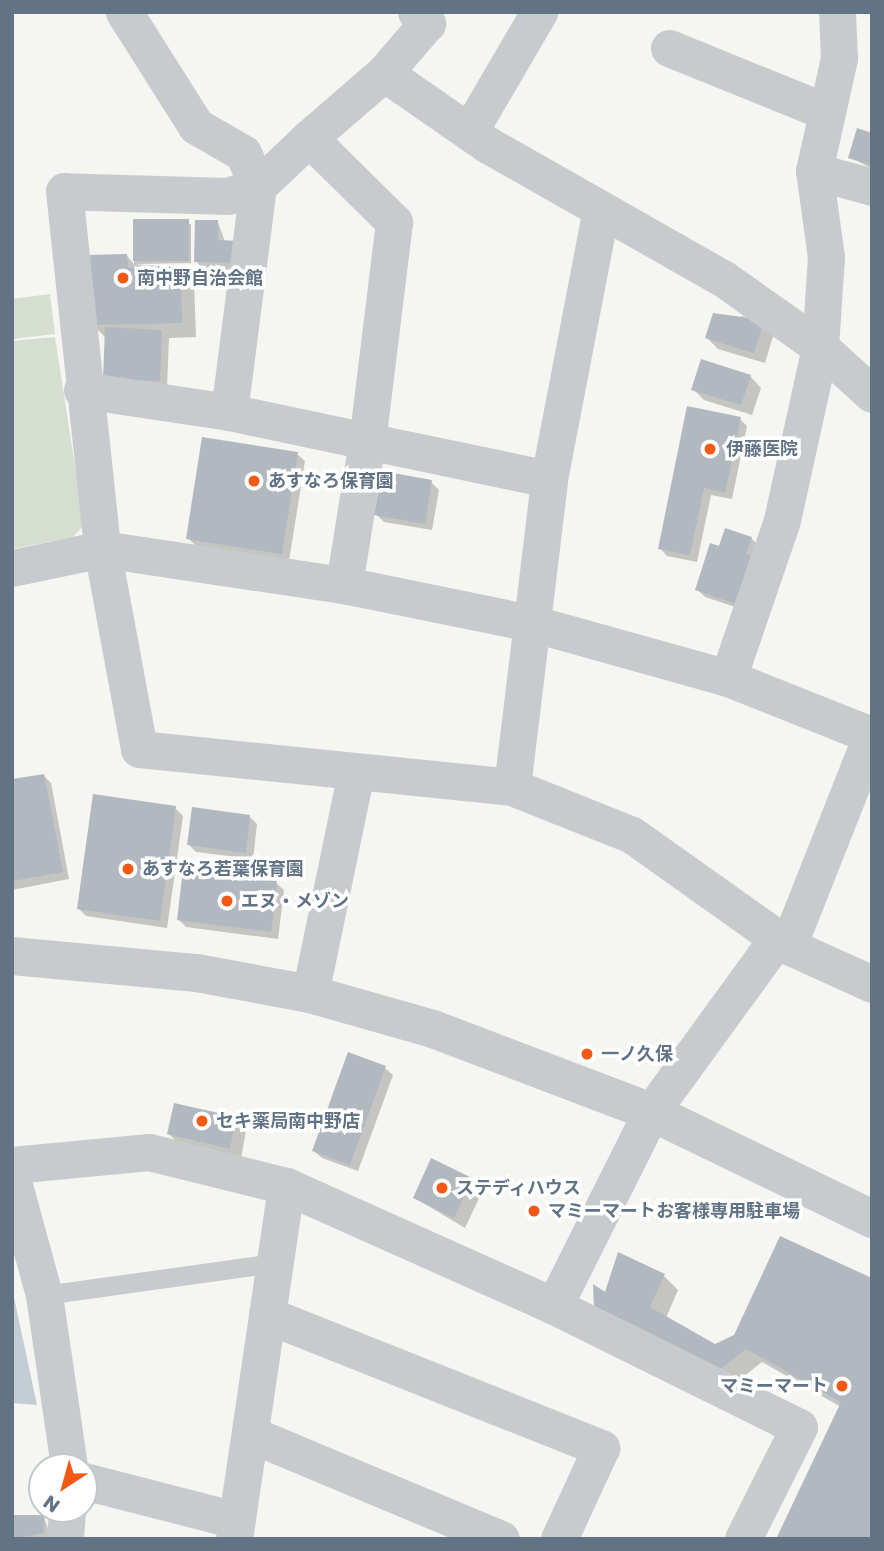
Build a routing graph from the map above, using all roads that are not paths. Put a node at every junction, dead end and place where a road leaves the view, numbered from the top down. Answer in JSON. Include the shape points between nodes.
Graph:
{"nodes":[{"id":1,"x":124,"y":12,"type":"edge"},
{"id":2,"x":416,"y":12,"type":"edge"},
{"id":3,"x":539,"y":12,"type":"edge"},
{"id":4,"x":837,"y":12,"type":"edge"},
{"id":5,"x":670,"y":48,"type":"dead end"},
{"id":6,"x":384,"y":73,"type":"junction"},
{"id":7,"x":827,"y":112,"type":"junction"},
{"id":8,"x":469,"y":132,"type":"junction"},
{"id":9,"x":309,"y":138,"type":"junction"},
{"id":10,"x":814,"y":171,"type":"junction"},
{"id":11,"x":258,"y":187,"type":"junction"},
{"id":12,"x":872,"y":187,"type":"edge"},
{"id":13,"x":601,"y":210,"type":"junction"},
{"id":14,"x":820,"y":346,"type":"junction"},
{"id":15,"x":82,"y":390,"type":"junction"},
{"id":16,"x":872,"y":394,"type":"edge"},
{"id":17,"x":229,"y":412,"type":"junction"},
{"id":18,"x":367,"y":441,"type":"junction"},
{"id":19,"x":549,"y":479,"type":"junction"},
{"id":20,"x":102,"y":549,"type":"junction"},
{"id":21,"x":12,"y":568,"type":"edge"},
{"id":22,"x":344,"y":585,"type":"junction"},
{"id":23,"x":531,"y":623,"type":"junction"},
{"id":24,"x":728,"y":678,"type":"junction"},
{"id":25,"x":871,"y":735,"type":"edge"},
{"id":26,"x":356,"y":772,"type":"junction"},
{"id":27,"x":512,"y":787,"type":"junction"},
{"id":28,"x":783,"y":942,"type":"junction"},
{"id":29,"x":12,"y":956,"type":"edge"},
{"id":30,"x":872,"y":984,"type":"edge"},
{"id":31,"x":310,"y":994,"type":"junction"},
{"id":32,"x":651,"y":1112,"type":"junction"},
{"id":33,"x":12,"y":1165,"type":"edge"},
{"id":34,"x":12,"y":1178,"type":"edge"},
{"id":35,"x":286,"y":1186,"type":"junction"},
{"id":36,"x":872,"y":1219,"type":"edge"},
{"id":37,"x":275,"y":1264,"type":"junction"},
{"id":38,"x":44,"y":1295,"type":"junction"},
{"id":39,"x":554,"y":1306,"type":"junction"},
{"id":40,"x":267,"y":1315,"type":"junction"},
{"id":41,"x":250,"y":1434,"type":"junction"},
{"id":42,"x":67,"y":1453,"type":"edge"},
{"id":43,"x":98,"y":1486,"type":"edge"},
{"id":44,"x":235,"y":1530,"type":"edge"},
{"id":45,"x":501,"y":1539,"type":"edge"},
{"id":46,"x":559,"y":1539,"type":"edge"},
{"id":47,"x":743,"y":1539,"type":"edge"}],
"edges":[{"from":1,"to":11,"type":"street","via":[[196,126],[243,153]]},
{"from":2,"to":6,"type":"street","via":[[426,23]]},
{"from":3,"to":8,"type":"street"},
{"from":4,"to":7,"type":"street","via":[[839,58]]},
{"from":5,"to":7,"type":"street"},
{"from":6,"to":8,"type":"street"},
{"from":6,"to":9,"type":"street"},
{"from":7,"to":10,"type":"street"},
{"from":8,"to":13,"type":"street"},
{"from":9,"to":11,"type":"street"},
{"from":9,"to":18,"type":"street","via":[[394,222]]},
{"from":10,"to":12,"type":"street"},
{"from":10,"to":14,"type":"street","via":[[827,257]]},
{"from":11,"to":15,"type":"street","via":[[228,197],[64,191]]},
{"from":11,"to":17,"type":"street"},
{"from":13,"to":14,"type":"street","via":[[724,279]]},
{"from":13,"to":19,"type":"street"},
{"from":14,"to":16,"type":"street"},
{"from":14,"to":24,"type":"street","via":[[782,520]]},
{"from":15,"to":17,"type":"street"},
{"from":15,"to":20,"type":"street"},
{"from":17,"to":18,"type":"street"},
{"from":18,"to":19,"type":"street"},
{"from":18,"to":22,"type":"street"},
{"from":19,"to":23,"type":"street"},
{"from":20,"to":21,"type":"street"},
{"from":20,"to":22,"type":"street"},
{"from":20,"to":26,"type":"street","via":[[139,749]]},
{"from":22,"to":23,"type":"street"},
{"from":23,"to":24,"type":"street"},
{"from":23,"to":27,"type":"street"},
{"from":24,"to":25,"type":"street"},
{"from":25,"to":28,"type":"street"},
{"from":26,"to":27,"type":"street"},
{"from":26,"to":31,"type":"street"},
{"from":27,"to":28,"type":"street","via":[[632,835]]},
{"from":28,"to":30,"type":"street"},
{"from":28,"to":32,"type":"street"},
{"from":29,"to":31,"type":"street","via":[[197,973]]},
{"from":31,"to":32,"type":"street","via":[[459,1038]]},
{"from":32,"to":36,"type":"street"},
{"from":32,"to":39,"type":"street"},
{"from":33,"to":35,"type":"street","via":[[149,1152]]},
{"from":34,"to":38,"type":"street"},
{"from":35,"to":37,"type":"street"},
{"from":35,"to":39,"type":"street"},
{"from":37,"to":38,"type":"lane"},
{"from":37,"to":40,"type":"street"},
{"from":38,"to":42,"type":"street"},
{"from":39,"to":47,"type":"street","via":[[799,1427]]},
{"from":40,"to":41,"type":"street"},
{"from":40,"to":46,"type":"street","via":[[601,1448]]},
{"from":41,"to":44,"type":"street"},
{"from":41,"to":45,"type":"street"},
{"from":43,"to":44,"type":"street"}]}
